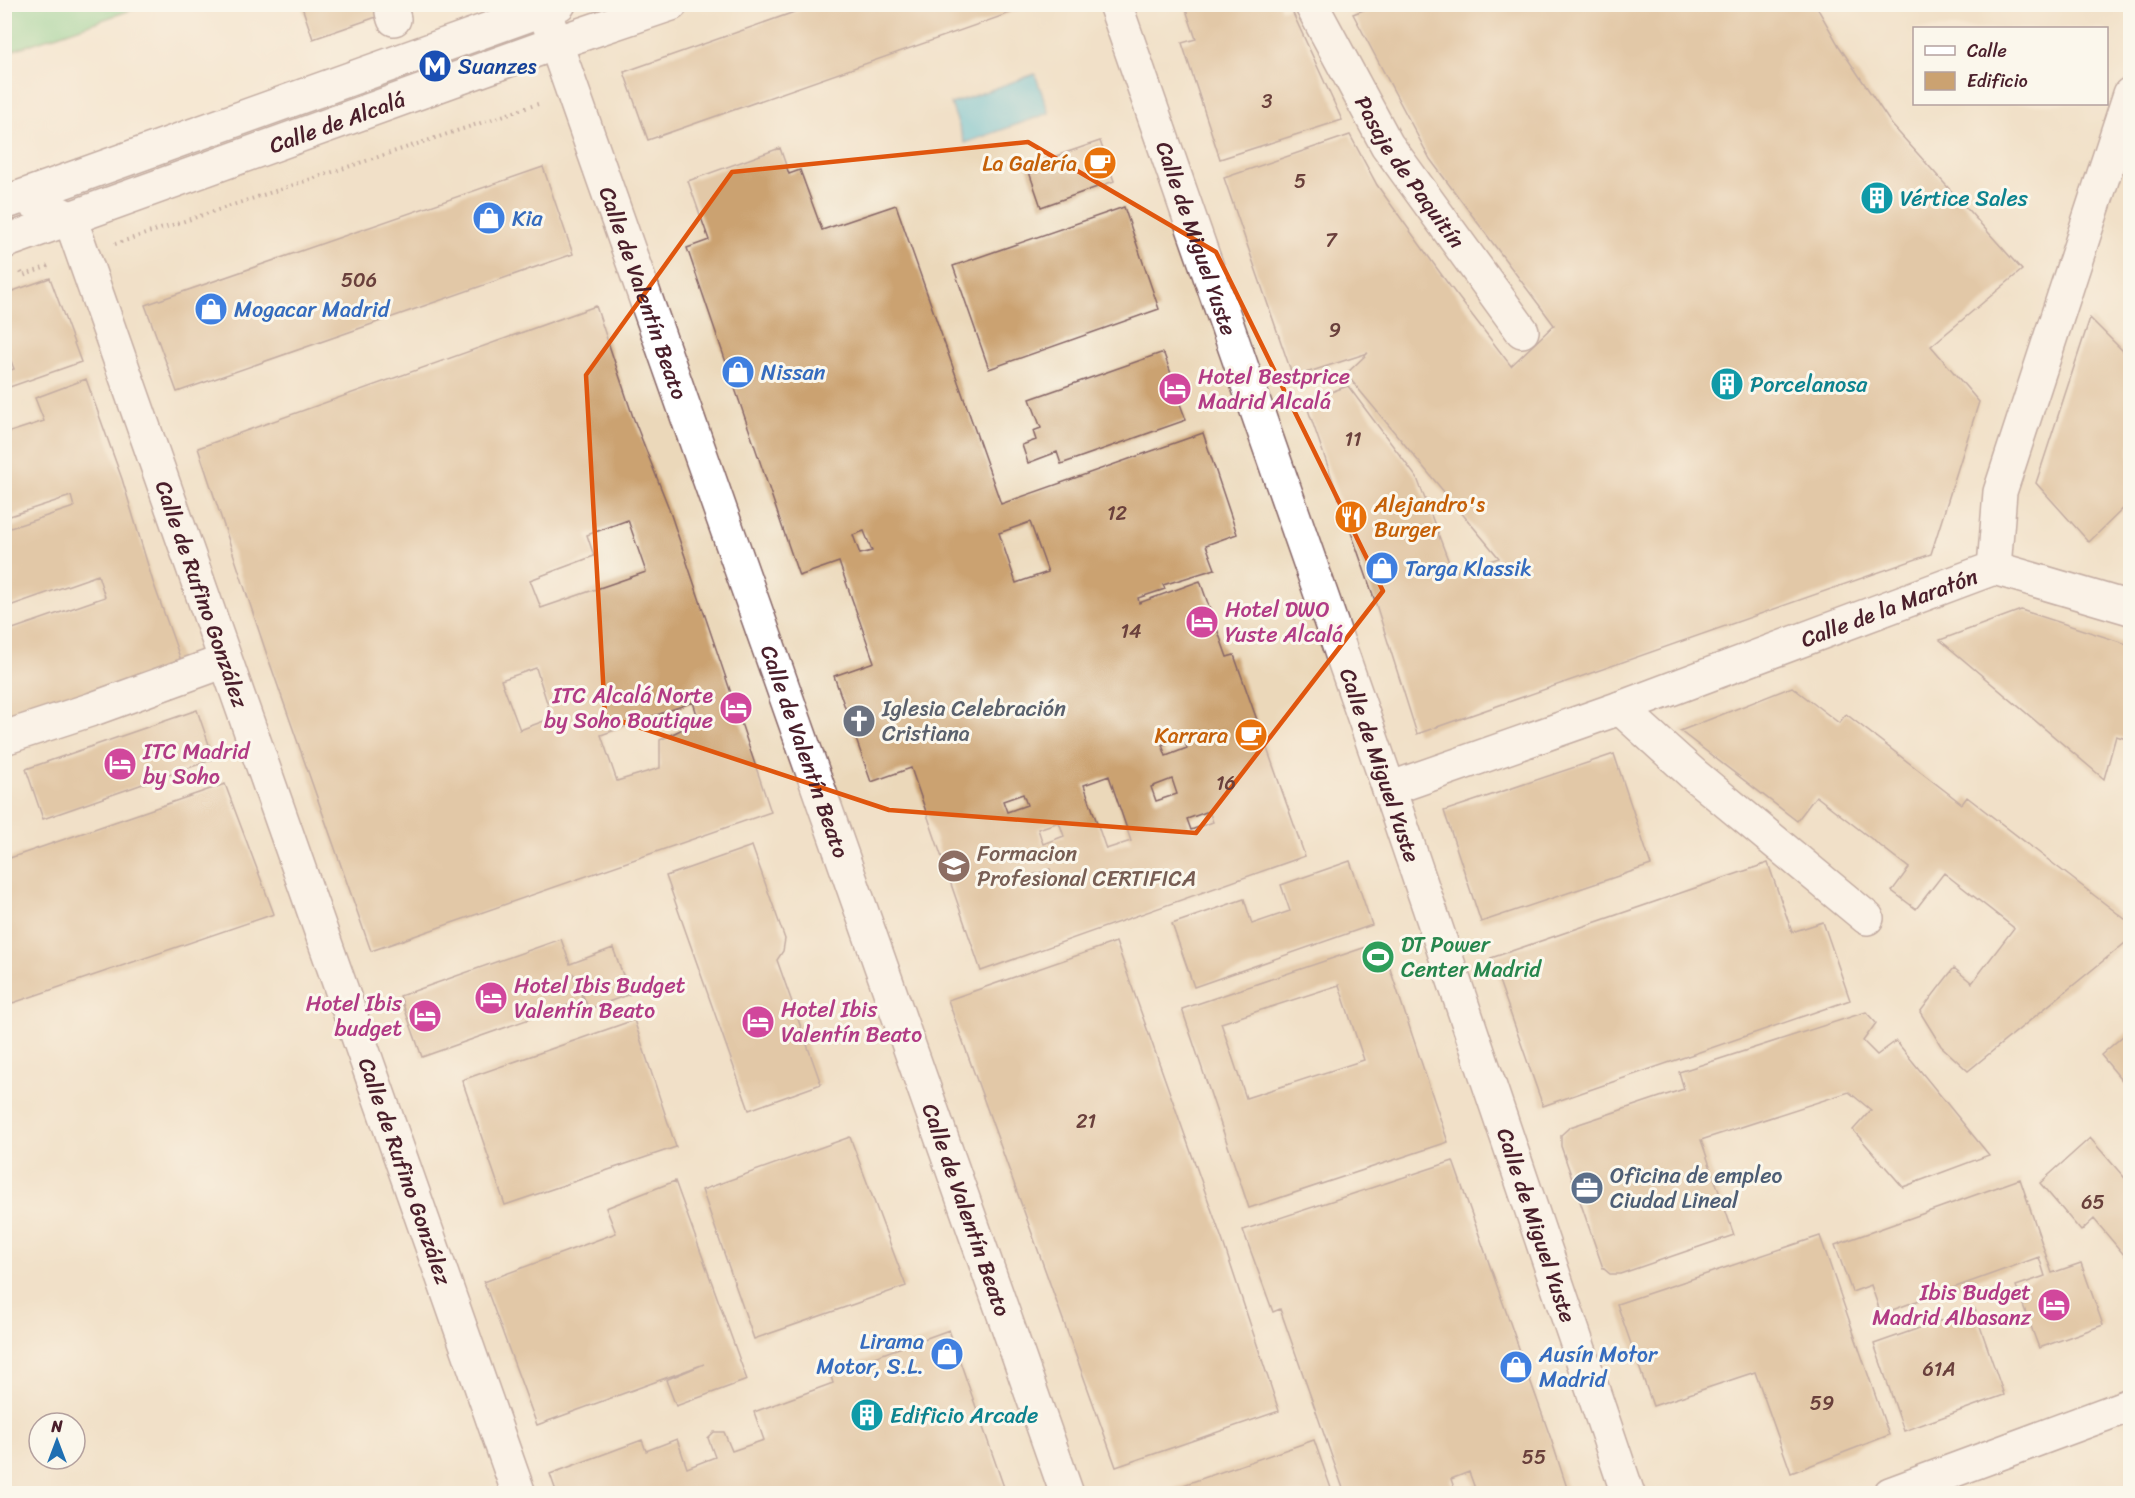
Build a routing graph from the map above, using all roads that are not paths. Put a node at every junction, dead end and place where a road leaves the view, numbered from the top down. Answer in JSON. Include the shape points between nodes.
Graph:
{"nodes":[{"id":1,"x":671,"y":4,"type":"edge"},
{"id":2,"x":1115,"y":4,"type":"edge"},
{"id":3,"x":1311,"y":4,"type":"edge"},
{"id":4,"x":551,"y":7,"type":"edge"},
{"id":5,"x":556,"y":44,"type":"junction"},
{"id":6,"x":2130,"y":94,"type":"edge"},
{"id":7,"x":14,"y":200,"type":"edge"},
{"id":8,"x":70,"y":218,"type":"junction"},
{"id":9,"x":4,"y":242,"type":"edge"},
{"id":10,"x":1522,"y":331,"type":"dead end"},
{"id":11,"x":1994,"y":568,"type":"junction"},
{"id":12,"x":2130,"y":608,"type":"edge"},
{"id":13,"x":225,"y":661,"type":"junction"},
{"id":14,"x":1620,"y":708,"type":"junction"},
{"id":15,"x":4,"y":738,"type":"edge"},
{"id":16,"x":1389,"y":789,"type":"junction"},
{"id":17,"x":1868,"y":918,"type":"dead end"},
{"id":18,"x":2130,"y":1405,"type":"edge"},
{"id":19,"x":1057,"y":1491,"type":"edge"},
{"id":20,"x":519,"y":1494,"type":"edge"},
{"id":21,"x":1628,"y":1494,"type":"edge"},
{"id":22,"x":1890,"y":1494,"type":"edge"}],
"edges":[{"from":1,"to":5,"type":"street","name":"Calle de Alcalá"},
{"from":2,"to":16,"type":"street","name":"Calle de Miguel Yuste"},
{"from":3,"to":10,"type":"street","name":"Pasaje de Paquitín","via":[[1387,145]]},
{"from":4,"to":5,"type":"street","name":"Calle de Valentín Beato"},
{"from":4,"to":7,"type":"street","name":"Calle de Alcalá"},
{"from":5,"to":8,"type":"street","name":"Calle de Alcalá"},
{"from":5,"to":19,"type":"street","name":"Calle de Valentín Beato"},
{"from":6,"to":11,"type":"street","name":"Calle de la Maratón","via":[[2000,492]]},
{"from":7,"to":8,"type":"street"},
{"from":8,"to":9,"type":"street","name":"Calle de Alcalá"},
{"from":8,"to":13,"type":"street","name":"Calle de Rufino González"},
{"from":11,"to":12,"type":"street"},
{"from":11,"to":14,"type":"street","name":"Calle de la Maratón"},
{"from":13,"to":15,"type":"street"},
{"from":13,"to":20,"type":"street","name":"Calle de Rufino González"},
{"from":14,"to":16,"type":"street","name":"Calle de la Maratón"},
{"from":14,"to":17,"type":"street","via":[[1693,774]]},
{"from":16,"to":21,"type":"street","name":"Calle de Miguel Yuste"},
{"from":18,"to":22,"type":"street"}]}
